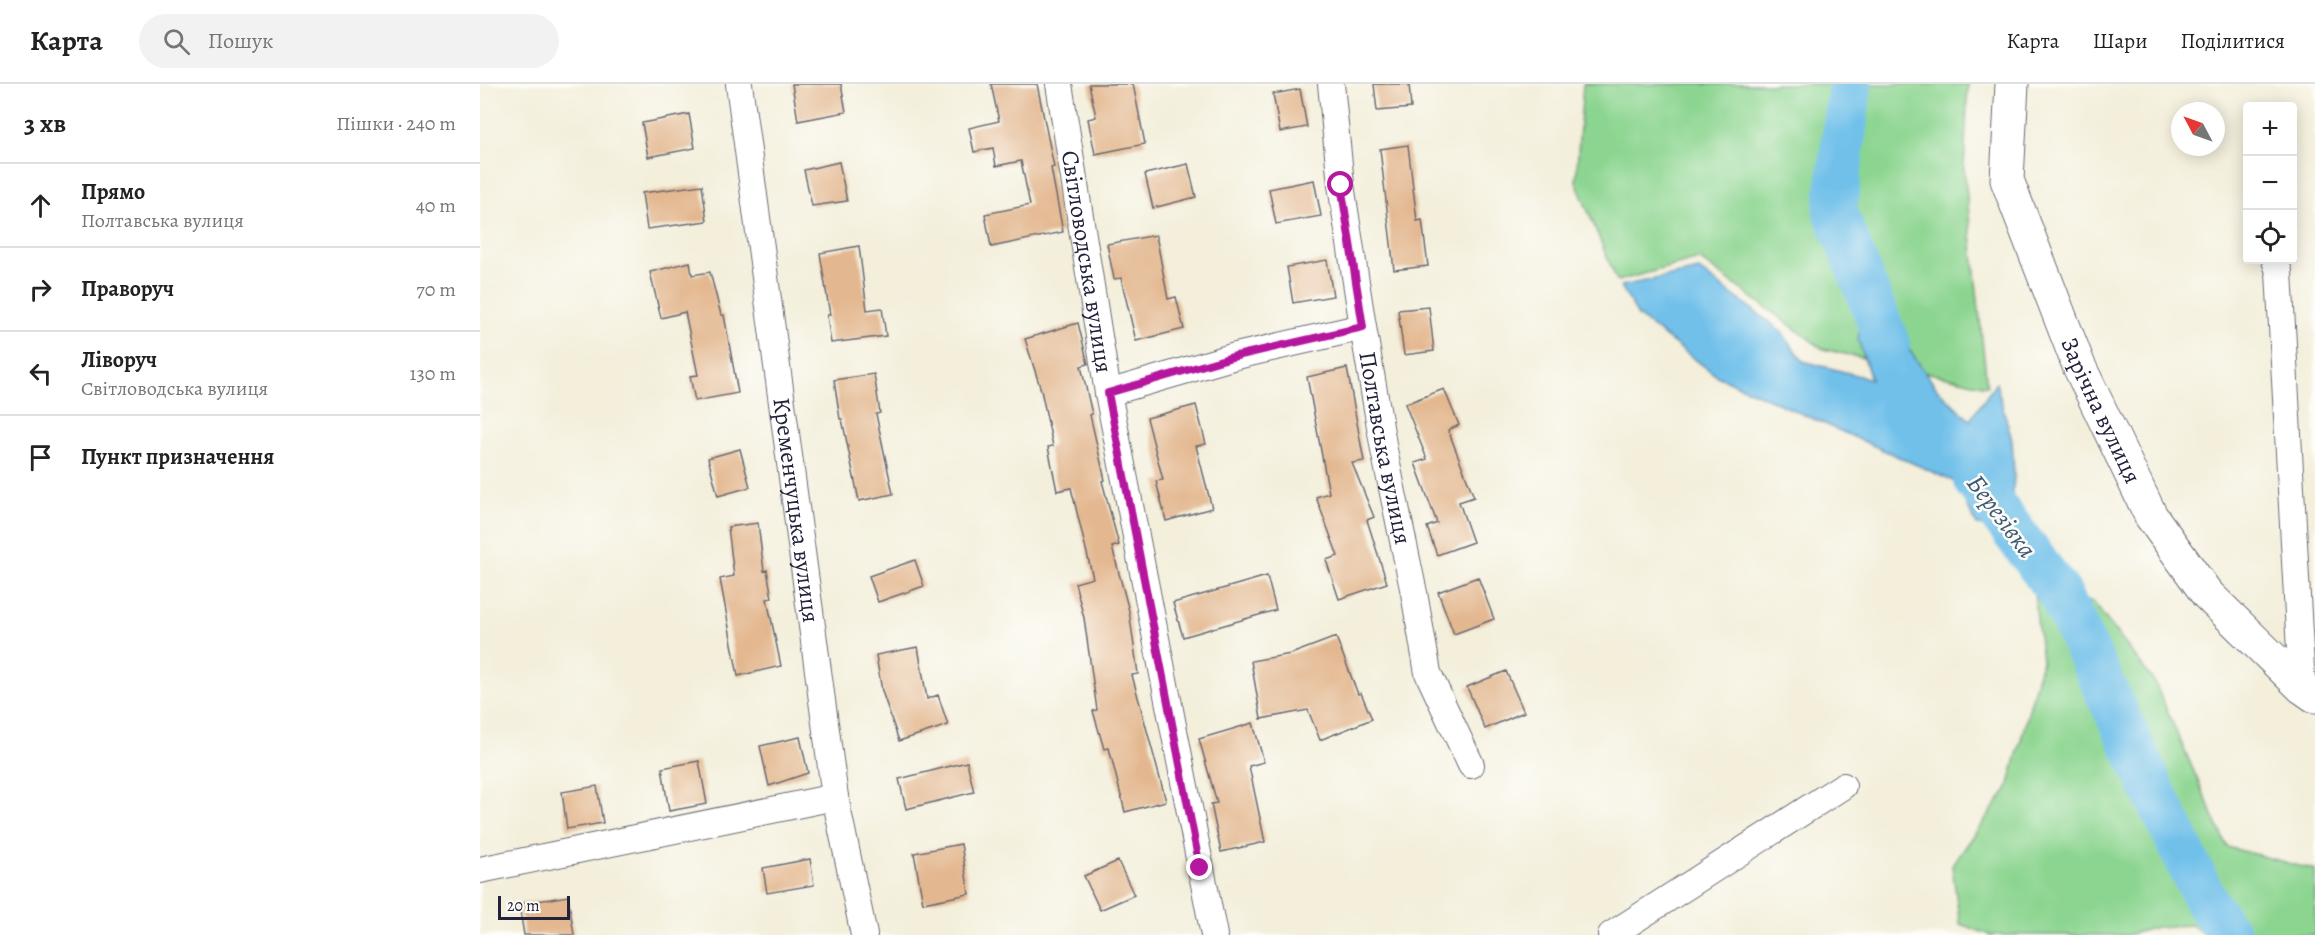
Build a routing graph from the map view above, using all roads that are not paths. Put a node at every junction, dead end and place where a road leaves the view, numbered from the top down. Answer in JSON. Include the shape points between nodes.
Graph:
{"nodes":[{"id":1,"x":739,"y":84,"type":"edge"},
{"id":2,"x":1059,"y":84,"type":"edge"},
{"id":3,"x":1331,"y":84,"type":"edge"},
{"id":4,"x":2012,"y":84,"type":"edge"},
{"id":5,"x":2276,"y":264,"type":"edge"},
{"id":6,"x":1363,"y":327,"type":"junction"},
{"id":7,"x":1108,"y":393,"type":"junction"},
{"id":8,"x":2309,"y":691,"type":"edge"},
{"id":9,"x":1470,"y":765,"type":"dead end"},
{"id":10,"x":1843,"y":786,"type":"dead end"},
{"id":11,"x":835,"y":797,"type":"junction"},
{"id":12,"x":480,"y":870,"type":"edge"},
{"id":13,"x":1211,"y":923,"type":"edge"},
{"id":14,"x":864,"y":935,"type":"edge"},
{"id":15,"x":1611,"y":935,"type":"edge"}],
"edges":[{"from":1,"to":11,"type":"street","name":"Кременчуцька вулиця"},
{"from":2,"to":7,"type":"street","name":"Світловодська вулиця"},
{"from":3,"to":6,"type":"street","name":"Полтавська вулиця","via":[[1341,185]]},
{"from":4,"to":8,"type":"street","name":"Зарічна вулиця","via":[[2007,180],[2079,366],[2151,516],[2207,594]]},
{"from":5,"to":8,"type":"street"},
{"from":6,"to":7,"type":"street","via":[[1232,357]]},
{"from":6,"to":9,"type":"street","name":"Полтавська вулиця","via":[[1428,673]]},
{"from":7,"to":13,"type":"street","name":"Світловодська вулиця"},
{"from":10,"to":15,"type":"street"},
{"from":11,"to":12,"type":"street"},
{"from":11,"to":14,"type":"street","name":"Кременчуцька вулиця"}]}
